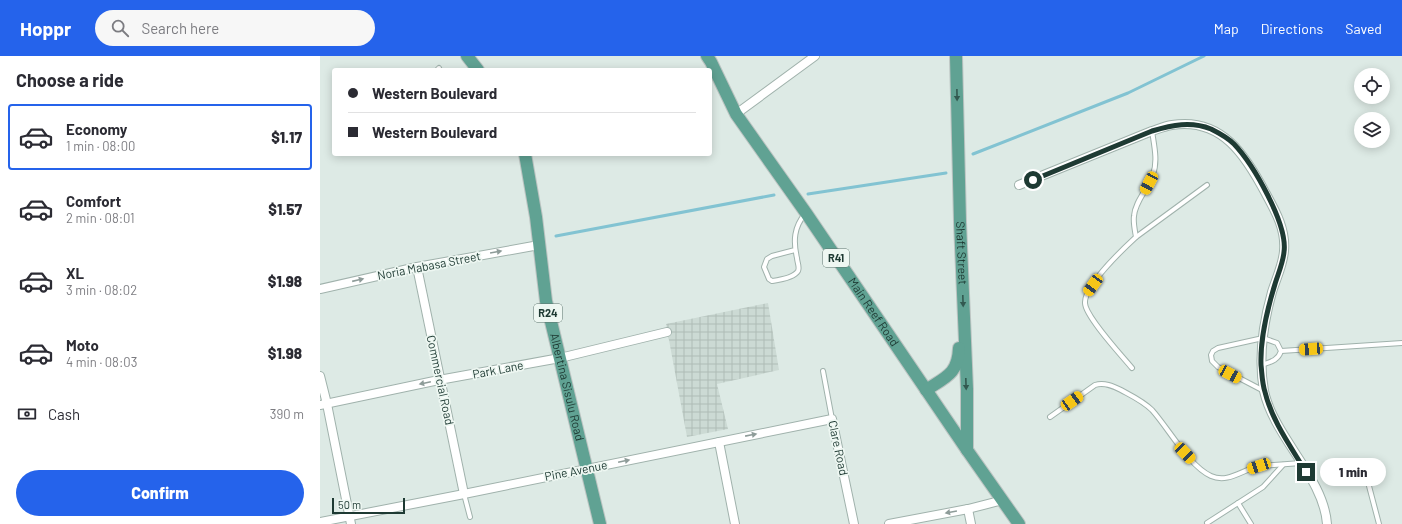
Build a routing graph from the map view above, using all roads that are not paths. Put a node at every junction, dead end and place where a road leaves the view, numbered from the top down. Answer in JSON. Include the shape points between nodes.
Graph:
{"nodes":[{"id":1,"x":467,"y":56,"type":"edge"},
{"id":2,"x":815,"y":56,"type":"edge"},
{"id":3,"x":956,"y":56,"type":"edge"},
{"id":4,"x":710,"y":58,"type":"edge"},
{"id":5,"x":476,"y":68,"type":"edge"},
{"id":6,"x":736,"y":114,"type":"junction"},
{"id":7,"x":1152,"y":131,"type":"junction"},
{"id":8,"x":525,"y":156,"type":"edge"},
{"id":9,"x":1019,"y":185,"type":"dead end"},
{"id":10,"x":1207,"y":185,"type":"dead end"},
{"id":11,"x":806,"y":213,"type":"junction"},
{"id":12,"x":1136,"y":238,"type":"junction"},
{"id":13,"x":539,"y":245,"type":"junction"},
{"id":14,"x":795,"y":250,"type":"junction"},
{"id":15,"x":416,"y":267,"type":"junction"},
{"id":16,"x":320,"y":289,"type":"edge"},
{"id":17,"x":964,"y":318,"type":"junction"},
{"id":18,"x":667,"y":332,"type":"dead end"},
{"id":19,"x":1263,"y":338,"type":"junction"},
{"id":20,"x":1402,"y":343,"type":"edge"},
{"id":21,"x":1281,"y":351,"type":"junction"},
{"id":22,"x":560,"y":358,"type":"junction"},
{"id":23,"x":1261,"y":365,"type":"junction"},
{"id":24,"x":1132,"y":368,"type":"dead end"},
{"id":25,"x":823,"y":371,"type":"dead end"},
{"id":26,"x":320,"y":376,"type":"edge"},
{"id":27,"x":440,"y":380,"type":"junction"},
{"id":28,"x":926,"y":390,"type":"junction"},
{"id":29,"x":1264,"y":392,"type":"junction"},
{"id":30,"x":324,"y":404,"type":"edge"},
{"id":31,"x":1050,"y":417,"type":"dead end"},
{"id":32,"x":832,"y":420,"type":"junction"},
{"id":33,"x":719,"y":442,"type":"junction"},
{"id":34,"x":967,"y":450,"type":"junction"},
{"id":35,"x":1301,"y":463,"type":"junction"},
{"id":36,"x":1283,"y":465,"type":"junction"},
{"id":37,"x":586,"y":469,"type":"junction"},
{"id":38,"x":1369,"y":486,"type":"dead end"},
{"id":39,"x":464,"y":494,"type":"junction"},
{"id":40,"x":1003,"y":500,"type":"junction"},
{"id":41,"x":1238,"y":503,"type":"junction"},
{"id":42,"x":968,"y":509,"type":"junction"},
{"id":43,"x":470,"y":516,"type":"dead end"},
{"id":44,"x":350,"y":520,"type":"edge"},
{"id":45,"x":320,"y":522,"type":"edge"},
{"id":46,"x":1207,"y":523,"type":"dead end"},
{"id":47,"x":600,"y":524,"type":"edge"},
{"id":48,"x":735,"y":524,"type":"edge"},
{"id":49,"x":854,"y":524,"type":"edge"},
{"id":50,"x":889,"y":524,"type":"edge"},
{"id":51,"x":971,"y":524,"type":"edge"},
{"id":52,"x":1020,"y":524,"type":"edge"},
{"id":53,"x":1251,"y":524,"type":"edge"},
{"id":54,"x":1327,"y":524,"type":"edge"},
{"id":55,"x":1379,"y":524,"type":"edge"}],
"edges":[{"from":1,"to":5,"type":"main road"},
{"from":2,"to":6,"type":"street"},
{"from":3,"to":17,"type":"main road","name":"Shaft Street","one_way":true},
{"from":4,"to":6,"type":"main road","name":"Main Reef Road","number":"R41"},
{"from":6,"to":11,"type":"main road","name":"Main Reef Road","number":"R41"},
{"from":7,"to":9,"type":"street"},
{"from":7,"to":12,"type":"lane","via":[[1155,168],[1135,208]]},
{"from":7,"to":19,"type":"street","via":[[1186,124],[1199,125],[1223,135],[1247,161],[1264,189],[1282,230],[1284,252],[1269,304]]},
{"from":8,"to":13,"type":"main road","name":"Albertina Sisulu Road","number":"R24"},
{"from":10,"to":12,"type":"lane"},
{"from":11,"to":14,"type":"lane","via":[[797,227]]},
{"from":11,"to":28,"type":"main road","name":"Main Reef Road","number":"R41"},
{"from":12,"to":24,"type":"lane","via":[[1099,276],[1086,293],[1084,302],[1086,310]]},
{"from":15,"to":13,"type":"street","name":"Noria Mabasa Street","one_way":true},
{"from":13,"to":22,"type":"main road","name":"Albertina Sisulu Road","number":"R24","via":[[546,301]]},
{"from":14,"to":14,"type":"lane","via":[[799,268],[796,273],[769,280],[764,267],[767,259]]},
{"from":16,"to":15,"type":"street","name":"Noria Mabasa Street","one_way":true},
{"from":15,"to":27,"type":"street","name":"Commercial Road"},
{"from":17,"to":28,"type":"main road","via":[[959,332],[957,364],[951,373]]},
{"from":17,"to":34,"type":"main road","name":"Shaft Street","one_way":true},
{"from":18,"to":22,"type":"street","name":"Park Lane"},
{"from":19,"to":21,"type":"lane","via":[[1277,343]]},
{"from":19,"to":23,"type":"street"},
{"from":19,"to":29,"type":"lane","via":[[1218,348],[1211,355],[1218,368]]},
{"from":20,"to":21,"type":"lane"},
{"from":21,"to":23,"type":"lane","via":[[1275,360]]},
{"from":22,"to":27,"type":"street","name":"Park Lane"},
{"from":22,"to":37,"type":"main road","name":"Albertina Sisulu Road","number":"R24"},
{"from":23,"to":29,"type":"street"},
{"from":25,"to":32,"type":"lane","name":"Clare Road"},
{"from":26,"to":30,"type":"street"},
{"from":27,"to":30,"type":"street","name":"Park Lane","one_way":true},
{"from":27,"to":39,"type":"street","name":"Commercial Road"},
{"from":28,"to":34,"type":"main road","name":"Main Reef Road","number":"R41"},
{"from":29,"to":35,"type":"street","via":[[1273,416]]},
{"from":30,"to":44,"type":"street"},
{"from":31,"to":36,"type":"lane","via":[[1095,385],[1104,384],[1139,399],[1152,410],[1203,472],[1228,478],[1259,466]]},
{"from":33,"to":32,"type":"street","name":"Pine Avenue","one_way":true},
{"from":32,"to":49,"type":"street","name":"Clare Road"},
{"from":37,"to":33,"type":"street","name":"Pine Avenue","one_way":true},
{"from":33,"to":48,"type":"street"},
{"from":34,"to":40,"type":"main road","name":"Main Reef Road","number":"R41"},
{"from":35,"to":36,"type":"lane"},
{"from":35,"to":54,"type":"street","via":[[1324,507]]},
{"from":36,"to":41,"type":"lane","via":[[1263,487]]},
{"from":37,"to":39,"type":"street","name":"Pine Avenue"},
{"from":37,"to":47,"type":"main road","name":"Albertina Sisulu Road","number":"R24"},
{"from":38,"to":55,"type":"lane"},
{"from":39,"to":43,"type":"lane"},
{"from":39,"to":44,"type":"street","name":"Pine Avenue"},
{"from":40,"to":42,"type":"street"},
{"from":40,"to":52,"type":"main road","name":"Main Reef Road","number":"R41"},
{"from":41,"to":46,"type":"lane"},
{"from":41,"to":53,"type":"lane"},
{"from":42,"to":50,"type":"street","one_way":true},
{"from":42,"to":51,"type":"street"},
{"from":44,"to":45,"type":"street","name":"Pine Avenue"}]}
